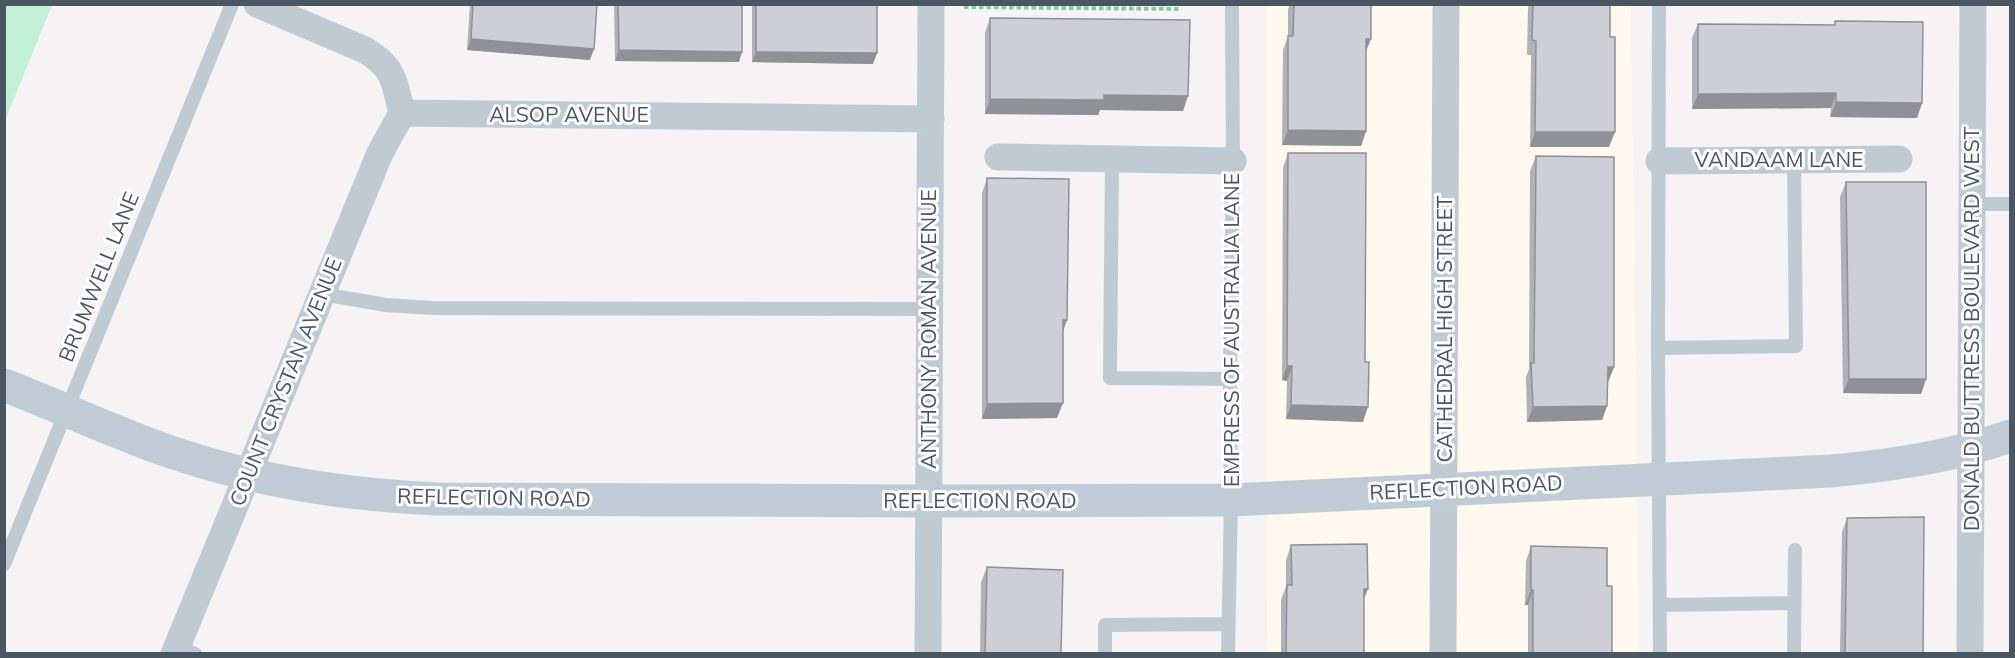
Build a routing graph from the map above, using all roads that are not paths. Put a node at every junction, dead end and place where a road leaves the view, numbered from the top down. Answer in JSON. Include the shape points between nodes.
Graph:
{"nodes":[{"id":1,"x":232,"y":4,"type":"edge"},
{"id":2,"x":257,"y":4,"type":"edge"},
{"id":3,"x":931,"y":4,"type":"edge"},
{"id":4,"x":1232,"y":4,"type":"edge"},
{"id":5,"x":1446,"y":4,"type":"edge"},
{"id":6,"x":1659,"y":4,"type":"edge"},
{"id":7,"x":1973,"y":4,"type":"edge"},
{"id":8,"x":402,"y":113,"type":"junction"},
{"id":9,"x":931,"y":119,"type":"junction"},
{"id":10,"x":998,"y":158,"type":"dead end"},
{"id":11,"x":1112,"y":159,"type":"junction"},
{"id":12,"x":1899,"y":159,"type":"dead end"},
{"id":13,"x":1233,"y":160,"type":"junction"},
{"id":14,"x":1794,"y":160,"type":"junction"},
{"id":15,"x":1659,"y":161,"type":"junction"},
{"id":16,"x":1972,"y":204,"type":"junction"},
{"id":17,"x":2010,"y":204,"type":"edge"},
{"id":18,"x":322,"y":294,"type":"junction"},
{"id":19,"x":929,"y":309,"type":"junction"},
{"id":20,"x":1658,"y":348,"type":"junction"},
{"id":21,"x":1230,"y":379,"type":"junction"},
{"id":22,"x":4,"y":385,"type":"edge"},
{"id":23,"x":68,"y":410,"type":"junction"},
{"id":24,"x":2010,"y":436,"type":"edge"},
{"id":25,"x":1971,"y":450,"type":"junction"},
{"id":26,"x":249,"y":473,"type":"junction"},
{"id":27,"x":1659,"y":479,"type":"junction"},
{"id":28,"x":1444,"y":489,"type":"junction"},
{"id":29,"x":1231,"y":500,"type":"junction"},
{"id":30,"x":928,"y":501,"type":"junction"},
{"id":31,"x":1794,"y":550,"type":"dead end"},
{"id":32,"x":4,"y":564,"type":"edge"},
{"id":33,"x":1794,"y":603,"type":"junction"},
{"id":34,"x":1661,"y":605,"type":"junction"},
{"id":35,"x":1228,"y":624,"type":"junction"},
{"id":36,"x":182,"y":651,"type":"edge"},
{"id":37,"x":928,"y":654,"type":"edge"},
{"id":38,"x":1105,"y":654,"type":"edge"},
{"id":39,"x":1228,"y":654,"type":"edge"},
{"id":40,"x":1443,"y":654,"type":"edge"},
{"id":41,"x":1660,"y":654,"type":"edge"},
{"id":42,"x":1794,"y":654,"type":"edge"},
{"id":43,"x":1970,"y":654,"type":"edge"}],
"edges":[{"from":1,"to":23,"type":"lane","name":"BRUMWELL LANE"},
{"from":2,"to":8,"type":"street","via":[[380,59],[391,72]]},
{"from":3,"to":9,"type":"street","name":"ANTHONY ROMAN AVENUE"},
{"from":4,"to":13,"type":"lane","name":"EMPRESS OF AUSTRALIA LANE"},
{"from":5,"to":28,"type":"street","name":"CATHEDRAL HIGH STREET"},
{"from":6,"to":15,"type":"lane"},
{"from":7,"to":16,"type":"street","name":"DONALD BUTTRESS BOULEVARD WEST"},
{"from":8,"to":9,"type":"street","name":"ALSOP AVENUE"},
{"from":8,"to":18,"type":"street","name":"COUNT CRYSTAN AVENUE","via":[[380,153]]},
{"from":9,"to":19,"type":"street","name":"ANTHONY ROMAN AVENUE"},
{"from":10,"to":11,"type":"street","name":"EMPRESS OF AUSTRALIA LANE"},
{"from":11,"to":13,"type":"street","name":"EMPRESS OF AUSTRALIA LANE"},
{"from":11,"to":21,"type":"lane","via":[[1110,378]]},
{"from":12,"to":14,"type":"street","name":"VANDAAM LANE"},
{"from":13,"to":21,"type":"lane","name":"EMPRESS OF AUSTRALIA LANE"},
{"from":14,"to":15,"type":"street","name":"VANDAAM LANE"},
{"from":14,"to":20,"type":"lane","via":[[1796,346]]},
{"from":15,"to":20,"type":"lane"},
{"from":16,"to":17,"type":"lane"},
{"from":16,"to":25,"type":"street","name":"DONALD BUTTRESS BOULEVARD WEST"},
{"from":18,"to":19,"type":"lane","via":[[432,308]]},
{"from":18,"to":26,"type":"street","name":"COUNT CRYSTAN AVENUE"},
{"from":19,"to":30,"type":"street","name":"ANTHONY ROMAN AVENUE"},
{"from":20,"to":27,"type":"lane"},
{"from":21,"to":29,"type":"lane","name":"EMPRESS OF AUSTRALIA LANE"},
{"from":22,"to":23,"type":"street","name":"REFLECTION ROAD"},
{"from":23,"to":26,"type":"street","name":"REFLECTION ROAD","via":[[164,450]]},
{"from":23,"to":32,"type":"lane","name":"BRUMWELL LANE"},
{"from":24,"to":25,"type":"street","name":"REFLECTION ROAD"},
{"from":25,"to":27,"type":"street","name":"REFLECTION ROAD","via":[[1831,471]]},
{"from":25,"to":43,"type":"street","name":"DONALD BUTTRESS BOULEVARD WEST"},
{"from":26,"to":30,"type":"street","name":"REFLECTION ROAD","via":[[316,488],[415,498]]},
{"from":26,"to":36,"type":"street","name":"COUNT CRYSTAN AVENUE"},
{"from":27,"to":28,"type":"street","name":"REFLECTION ROAD"},
{"from":27,"to":34,"type":"lane"},
{"from":28,"to":29,"type":"street","name":"REFLECTION ROAD"},
{"from":28,"to":40,"type":"street","name":"CATHEDRAL HIGH STREET"},
{"from":29,"to":30,"type":"street","name":"REFLECTION ROAD"},
{"from":29,"to":35,"type":"lane","name":"EMPRESS OF AUSTRALIA LANE"},
{"from":30,"to":37,"type":"street","name":"ANTHONY ROMAN AVENUE"},
{"from":31,"to":33,"type":"lane"},
{"from":33,"to":34,"type":"lane"},
{"from":33,"to":42,"type":"lane"},
{"from":34,"to":41,"type":"lane"},
{"from":35,"to":38,"type":"lane","via":[[1105,625]]},
{"from":35,"to":39,"type":"lane","name":"EMPRESS OF AUSTRALIA LANE"}]}
